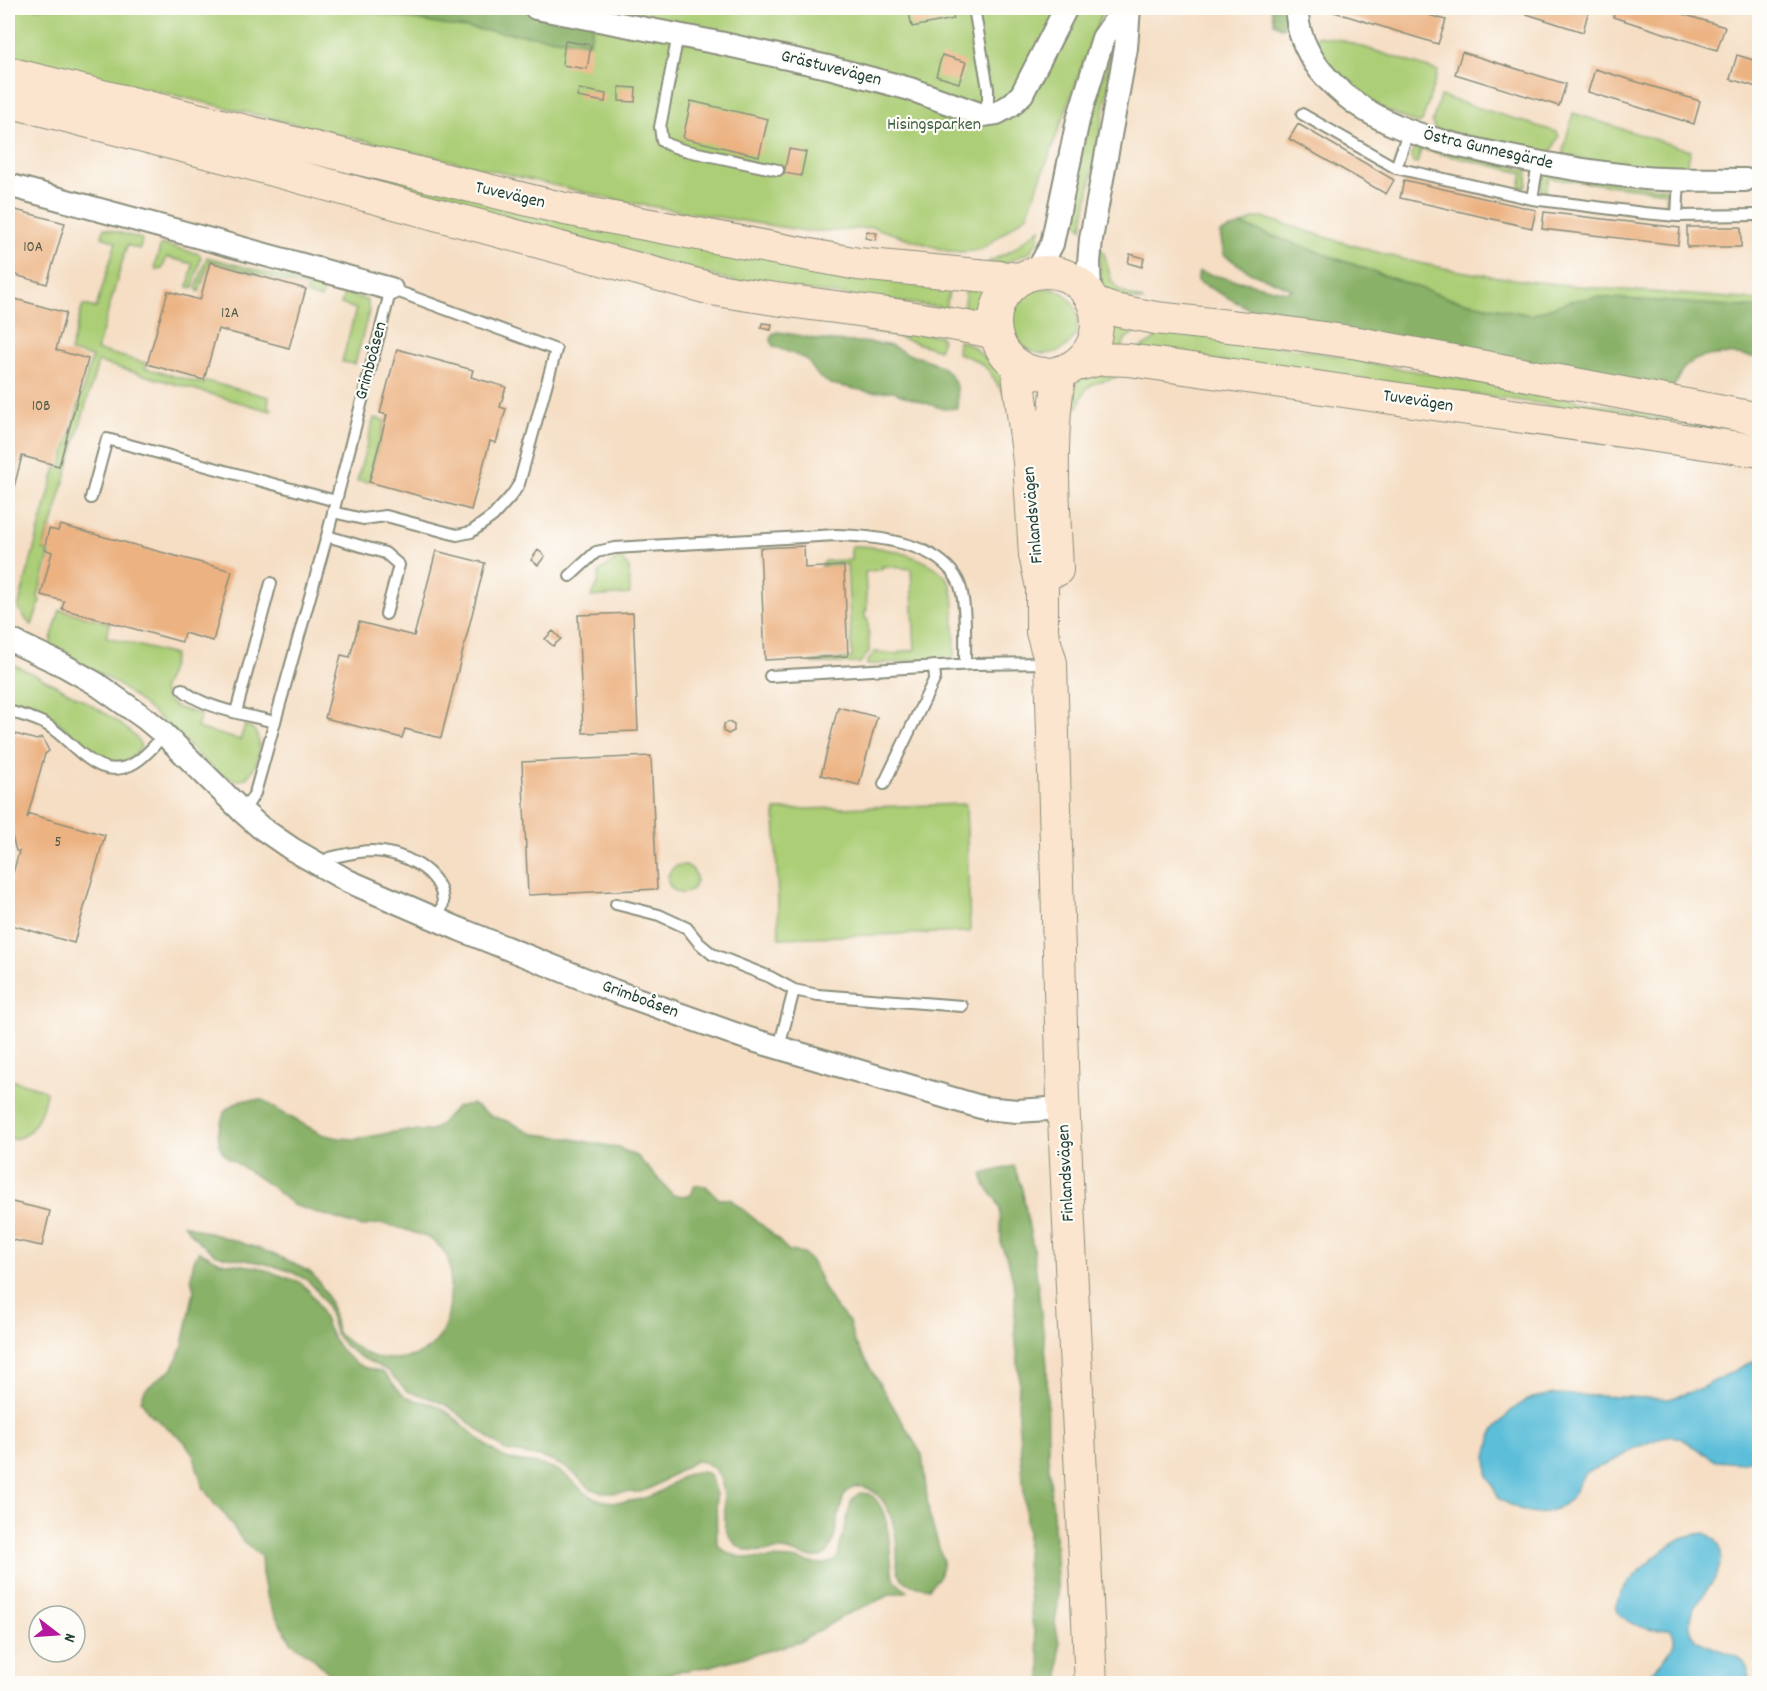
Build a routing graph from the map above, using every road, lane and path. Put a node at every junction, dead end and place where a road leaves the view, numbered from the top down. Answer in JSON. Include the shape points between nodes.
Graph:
{"nodes":[{"id":1,"x":536,"y":8,"type":"edge"},
{"id":2,"x":974,"y":8,"type":"edge"},
{"id":3,"x":1066,"y":8,"type":"edge"},
{"id":4,"x":1124,"y":8,"type":"edge"},
{"id":5,"x":1129,"y":8,"type":"edge"},
{"id":6,"x":1297,"y":8,"type":"edge"},
{"id":7,"x":678,"y":34,"type":"junction"},
{"id":8,"x":8,"y":73,"type":"edge"},
{"id":9,"x":8,"y":101,"type":"edge"},
{"id":10,"x":1302,"y":114,"type":"dead end"},
{"id":11,"x":982,"y":115,"type":"junction"},
{"id":12,"x":1408,"y":132,"type":"junction"},
{"id":13,"x":1538,"y":163,"type":"junction"},
{"id":14,"x":1396,"y":168,"type":"junction"},
{"id":15,"x":778,"y":170,"type":"dead end"},
{"id":16,"x":1679,"y":179,"type":"junction"},
{"id":17,"x":1745,"y":180,"type":"dead end"},
{"id":18,"x":8,"y":184,"type":"edge"},
{"id":19,"x":1532,"y":199,"type":"junction"},
{"id":20,"x":1758,"y":215,"type":"dead end"},
{"id":21,"x":1677,"y":216,"type":"junction"},
{"id":22,"x":1028,"y":276,"type":"junction"},
{"id":23,"x":390,"y":290,"type":"junction"},
{"id":24,"x":1092,"y":299,"type":"junction"},
{"id":25,"x":996,"y":333,"type":"junction"},
{"id":26,"x":1017,"y":365,"type":"junction"},
{"id":27,"x":1068,"y":369,"type":"junction"},
{"id":28,"x":1760,"y":419,"type":"edge"},
{"id":29,"x":1760,"y":451,"type":"edge"},
{"id":30,"x":91,"y":498,"type":"dead end"},
{"id":31,"x":334,"y":506,"type":"junction"},
{"id":32,"x":327,"y":536,"type":"junction"},
{"id":33,"x":570,"y":576,"type":"dead end"},
{"id":34,"x":270,"y":582,"type":"dead end"},
{"id":35,"x":386,"y":614,"type":"dead end"},
{"id":36,"x":8,"y":639,"type":"edge"},
{"id":37,"x":1051,"y":663,"type":"junction"},
{"id":38,"x":965,"y":664,"type":"junction"},
{"id":39,"x":934,"y":666,"type":"junction"},
{"id":40,"x":770,"y":676,"type":"dead end"},
{"id":41,"x":182,"y":689,"type":"dead end"},
{"id":42,"x":8,"y":711,"type":"edge"},
{"id":43,"x":236,"y":712,"type":"junction"},
{"id":44,"x":275,"y":722,"type":"junction"},
{"id":45,"x":164,"y":734,"type":"junction"},
{"id":46,"x":884,"y":784,"type":"dead end"},
{"id":47,"x":243,"y":812,"type":"junction"},
{"id":48,"x":323,"y":868,"type":"junction"},
{"id":49,"x":616,"y":904,"type":"dead end"},
{"id":50,"x":437,"y":920,"type":"junction"},
{"id":51,"x":794,"y":990,"type":"junction"},
{"id":52,"x":962,"y":1006,"type":"dead end"},
{"id":53,"x":779,"y":1047,"type":"junction"},
{"id":54,"x":1064,"y":1108,"type":"junction"},
{"id":55,"x":1091,"y":1683,"type":"edge"}],
"edges":[{"from":1,"to":7,"type":"street","name":"Grästuvevägen"},
{"from":2,"to":11,"type":"lane","via":[[988,89]]},
{"from":3,"to":11,"type":"street","via":[[1022,94],[997,113]]},
{"from":4,"to":22,"type":"street","via":[[1103,38],[1078,120],[1052,244]]},
{"from":5,"to":24,"type":"street","via":[[1126,48],[1091,239]]},
{"from":6,"to":12,"type":"street","name":"Östra Gunnesgärde","via":[[1299,33],[1329,81],[1363,108]]},
{"from":7,"to":11,"type":"street","name":"Grästuvevägen","via":[[910,89]]},
{"from":7,"to":15,"type":"lane","via":[[660,127],[662,141],[683,150]]},
{"from":8,"to":22,"type":"main road","name":"Tuvevägen","via":[[565,209],[858,264],[962,275]]},
{"from":9,"to":25,"type":"main road","name":"Tuvevägen","via":[[712,289]]},
{"from":10,"to":14,"type":"lane"},
{"from":12,"to":13,"type":"street","name":"Östra Gunnesgärde"},
{"from":12,"to":14,"type":"lane"},
{"from":13,"to":16,"type":"street","name":"Östra Gunnesgärde"},
{"from":13,"to":19,"type":"lane"},
{"from":14,"to":19,"type":"lane"},
{"from":16,"to":17,"type":"street","name":"Östra Gunnesgärde"},
{"from":16,"to":21,"type":"lane"},
{"from":18,"to":23,"type":"street"},
{"from":19,"to":21,"type":"lane"},
{"from":20,"to":21,"type":"lane"},
{"from":22,"to":24,"type":"main road","name":"Tuvevägen","via":[[1066,276]]},
{"from":22,"to":25,"type":"main road","via":[[1008,289],[1000,302],[995,317]]},
{"from":23,"to":31,"type":"lane","name":"Grimboåsen"},
{"from":23,"to":31,"type":"lane","via":[[556,350],[519,484],[493,516],[471,532],[457,535],[386,516],[363,519]]},
{"from":24,"to":27,"type":"main road","via":[[1098,322],[1094,341],[1084,358]]},
{"from":24,"to":28,"type":"main road","name":"Tuvevägen","via":[[1114,310],[1156,318],[1358,343]]},
{"from":25,"to":26,"type":"main road","via":[[1001,348]]},
{"from":26,"to":27,"type":"main road","name":"Tuvevägen","via":[[1036,373]]},
{"from":26,"to":37,"type":"main road","name":"Finlandsvägen","via":[[1035,555],[1042,587],[1042,632]]},
{"from":27,"to":29,"type":"main road","name":"Tuvevägen","via":[[1101,359],[1129,360]]},
{"from":27,"to":37,"type":"main road","name":"Finlandsvägen","via":[[1054,415],[1059,630]]},
{"from":30,"to":31,"type":"lane","via":[[107,439]]},
{"from":31,"to":32,"type":"lane","name":"Grimboåsen"},
{"from":32,"to":35,"type":"lane","via":[[385,554],[399,566]]},
{"from":32,"to":44,"type":"lane","name":"Grimboåsen"},
{"from":33,"to":38,"type":"lane","via":[[596,552],[615,548],[868,536],[917,549],[950,570],[959,582],[963,599]]},
{"from":34,"to":43,"type":"lane"},
{"from":36,"to":45,"type":"street","name":"Grimboåsen","via":[[95,683]]},
{"from":37,"to":38,"type":"lane"},
{"from":37,"to":54,"type":"main road","name":"Finlandsvägen"},
{"from":38,"to":39,"type":"lane"},
{"from":39,"to":40,"type":"lane"},
{"from":39,"to":46,"type":"lane","via":[[935,678]]},
{"from":41,"to":43,"type":"lane","via":[[196,699]]},
{"from":42,"to":45,"type":"lane","via":[[47,725],[97,765],[111,770],[132,765]]},
{"from":43,"to":44,"type":"lane"},
{"from":44,"to":47,"type":"lane","name":"Grimboåsen","via":[[255,793]]},
{"from":45,"to":47,"type":"street","name":"Grimboåsen"},
{"from":47,"to":48,"type":"street","name":"Grimboåsen"},
{"from":48,"to":50,"type":"street","name":"Grimboåsen"},
{"from":48,"to":50,"type":"lane","via":[[329,858],[371,851],[412,860],[428,871],[442,896]]},
{"from":49,"to":51,"type":"lane","via":[[659,915],[687,928],[712,954],[770,976]]},
{"from":50,"to":53,"type":"street","name":"Grimboåsen","via":[[614,991]]},
{"from":51,"to":52,"type":"lane"},
{"from":51,"to":53,"type":"lane"},
{"from":53,"to":54,"type":"street","name":"Grimboåsen","via":[[984,1108]]},
{"from":54,"to":55,"type":"main road","name":"Finlandsvägen"}]}
